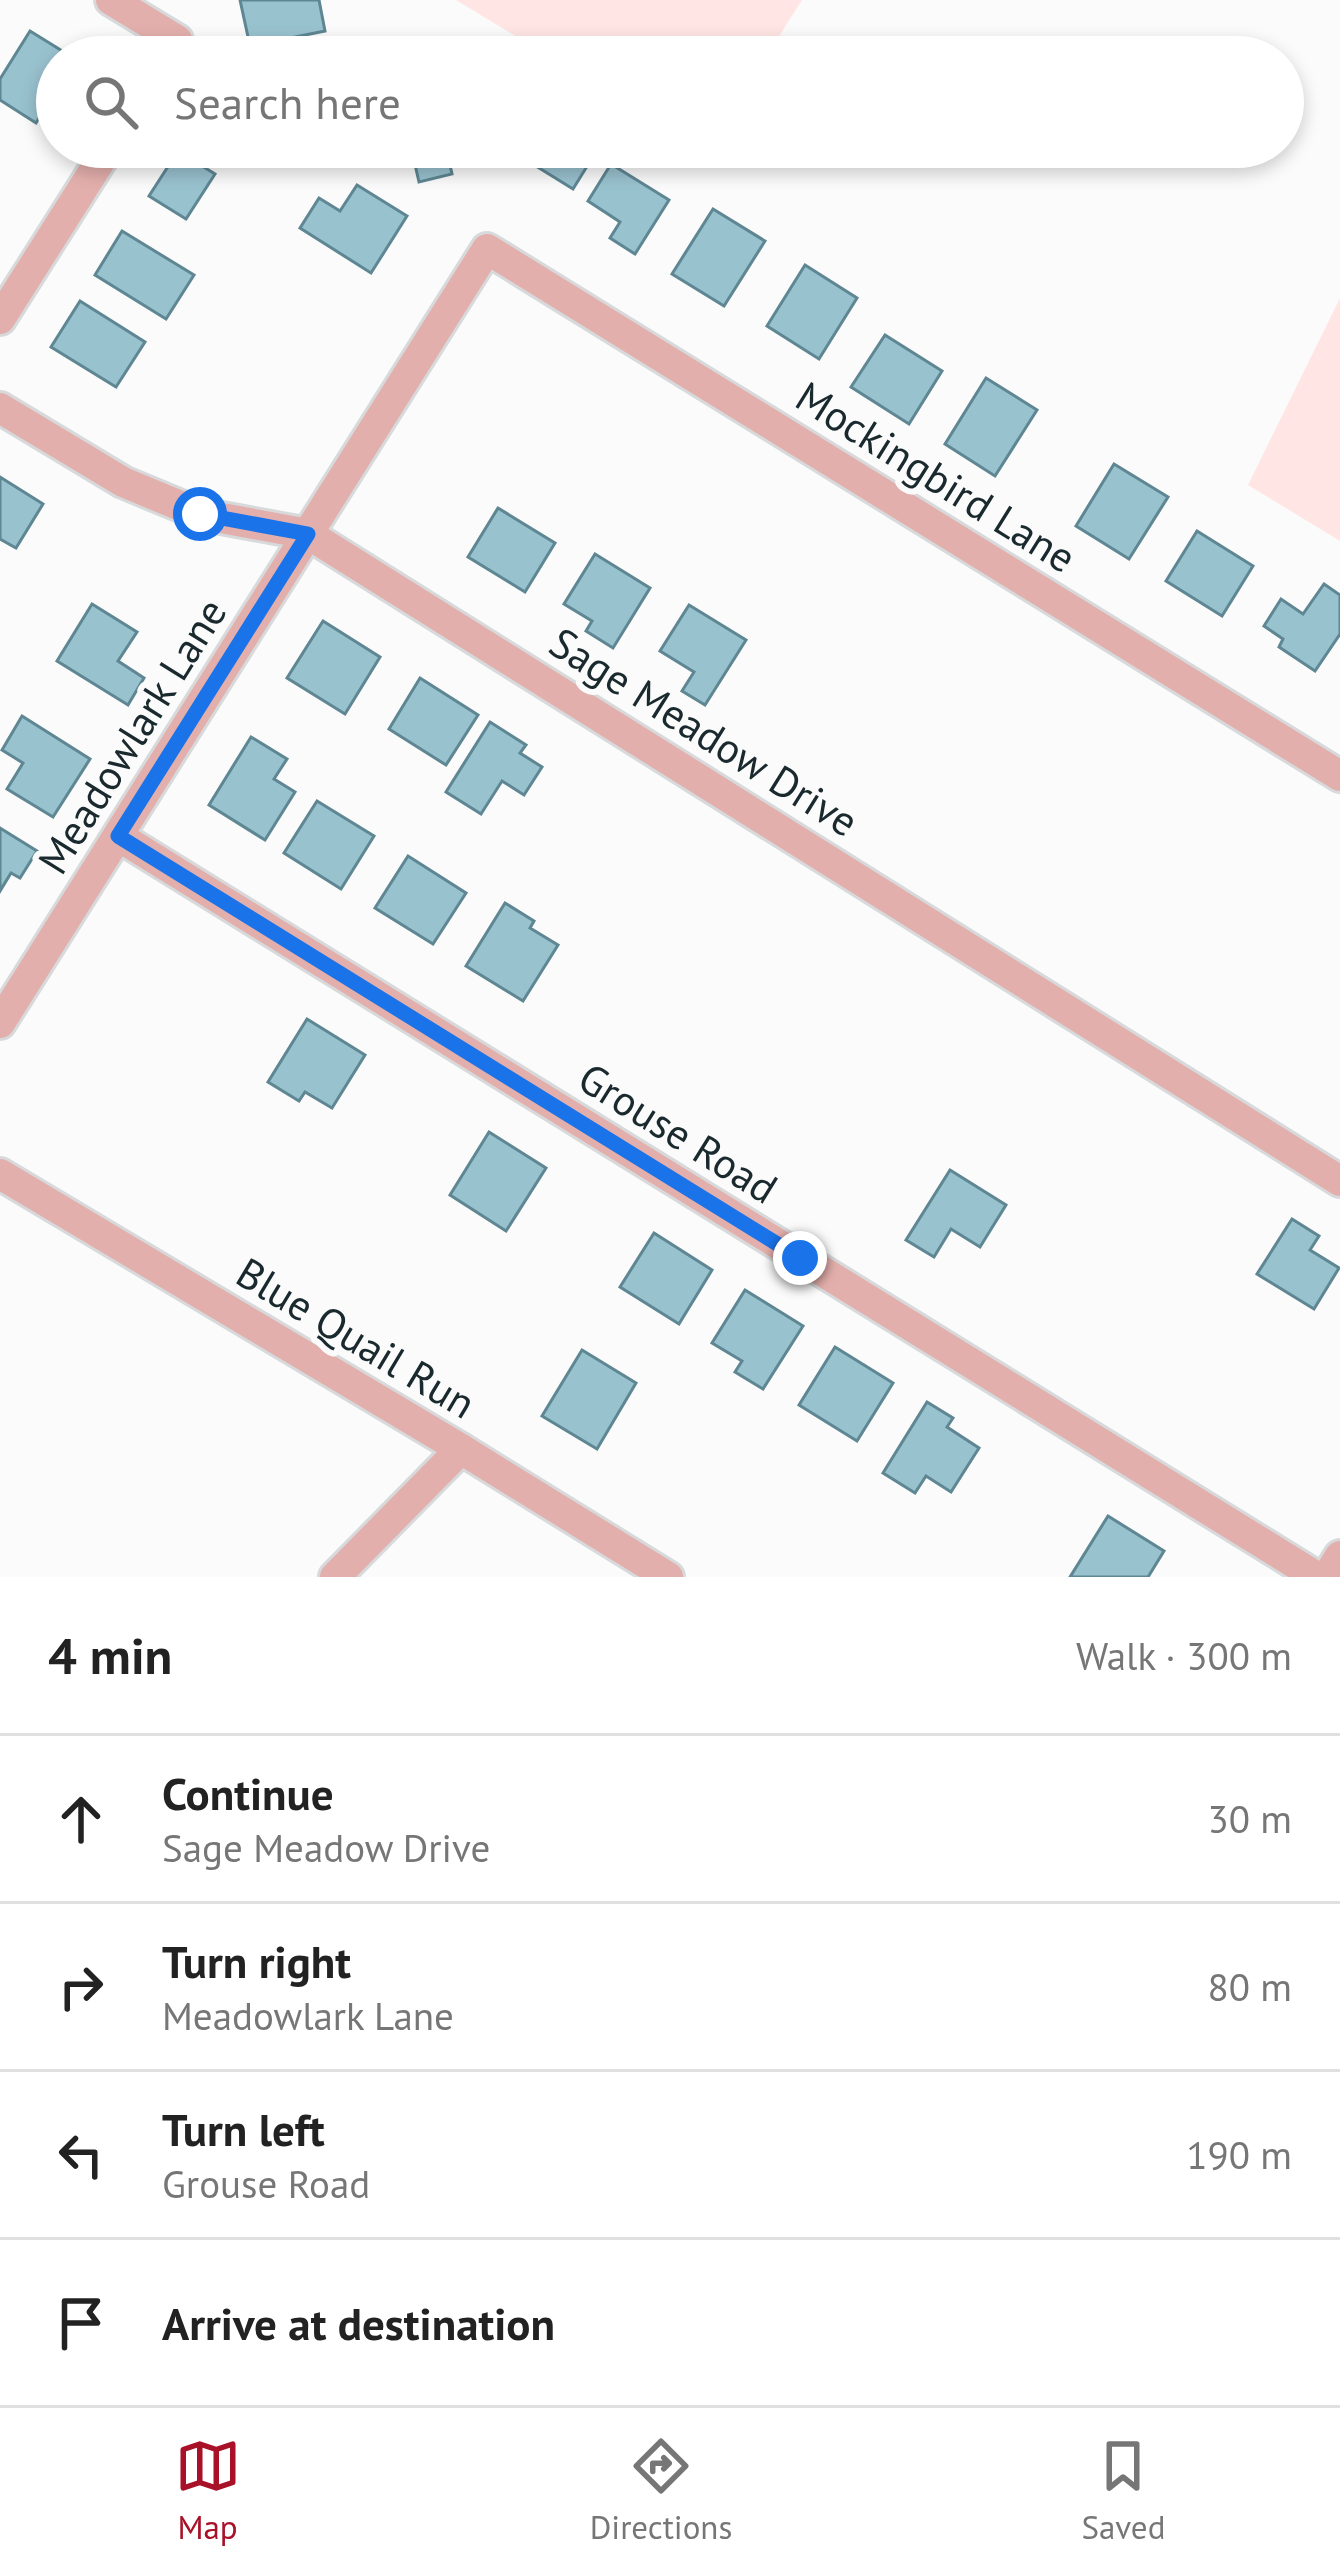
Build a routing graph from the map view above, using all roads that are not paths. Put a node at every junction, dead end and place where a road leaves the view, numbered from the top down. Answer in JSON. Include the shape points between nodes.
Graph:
{"nodes":[{"id":1,"x":111,"y":0,"type":"edge"},
{"id":2,"x":156,"y":36,"type":"edge"},
{"id":3,"x":96,"y":168,"type":"edge"},
{"id":4,"x":488,"y":249,"type":"joint"},
{"id":5,"x":0,"y":319,"type":"edge"},
{"id":6,"x":0,"y":408,"type":"edge"},
{"id":7,"x":308,"y":534,"type":"junction"},
{"id":8,"x":1340,"y":776,"type":"edge"},
{"id":9,"x":118,"y":836,"type":"junction"},
{"id":10,"x":0,"y":1023,"type":"edge"},
{"id":11,"x":0,"y":1174,"type":"edge"},
{"id":12,"x":1340,"y":1181,"type":"edge"},
{"id":13,"x":461,"y":1450,"type":"junction"},
{"id":14,"x":1340,"y":1556,"type":"edge"},
{"id":15,"x":335,"y":1577,"type":"edge"},
{"id":16,"x":668,"y":1577,"type":"edge"},
{"id":17,"x":1317,"y":1577,"type":"edge"},
{"id":18,"x":1327,"y":1577,"type":"edge"}],
"edges":[{"from":1,"to":2,"type":"street"},
{"from":3,"to":5,"type":"street"},
{"from":4,"to":7,"type":"street","name":"Meadowlark Lane"},
{"from":4,"to":8,"type":"street","name":"Mockingbird Lane"},
{"from":6,"to":7,"type":"street","name":"Sage Meadow Drive","via":[[123,482],[200,514]]},
{"from":7,"to":9,"type":"street","name":"Meadowlark Lane"},
{"from":7,"to":12,"type":"street","name":"Sage Meadow Drive"},
{"from":9,"to":10,"type":"street","name":"Meadowlark Lane"},
{"from":9,"to":17,"type":"street","name":"Grouse Road"},
{"from":11,"to":13,"type":"street","name":"Blue Quail Run"},
{"from":13,"to":15,"type":"street"},
{"from":13,"to":16,"type":"street","name":"Blue Quail Run"},
{"from":14,"to":18,"type":"street"}]}
